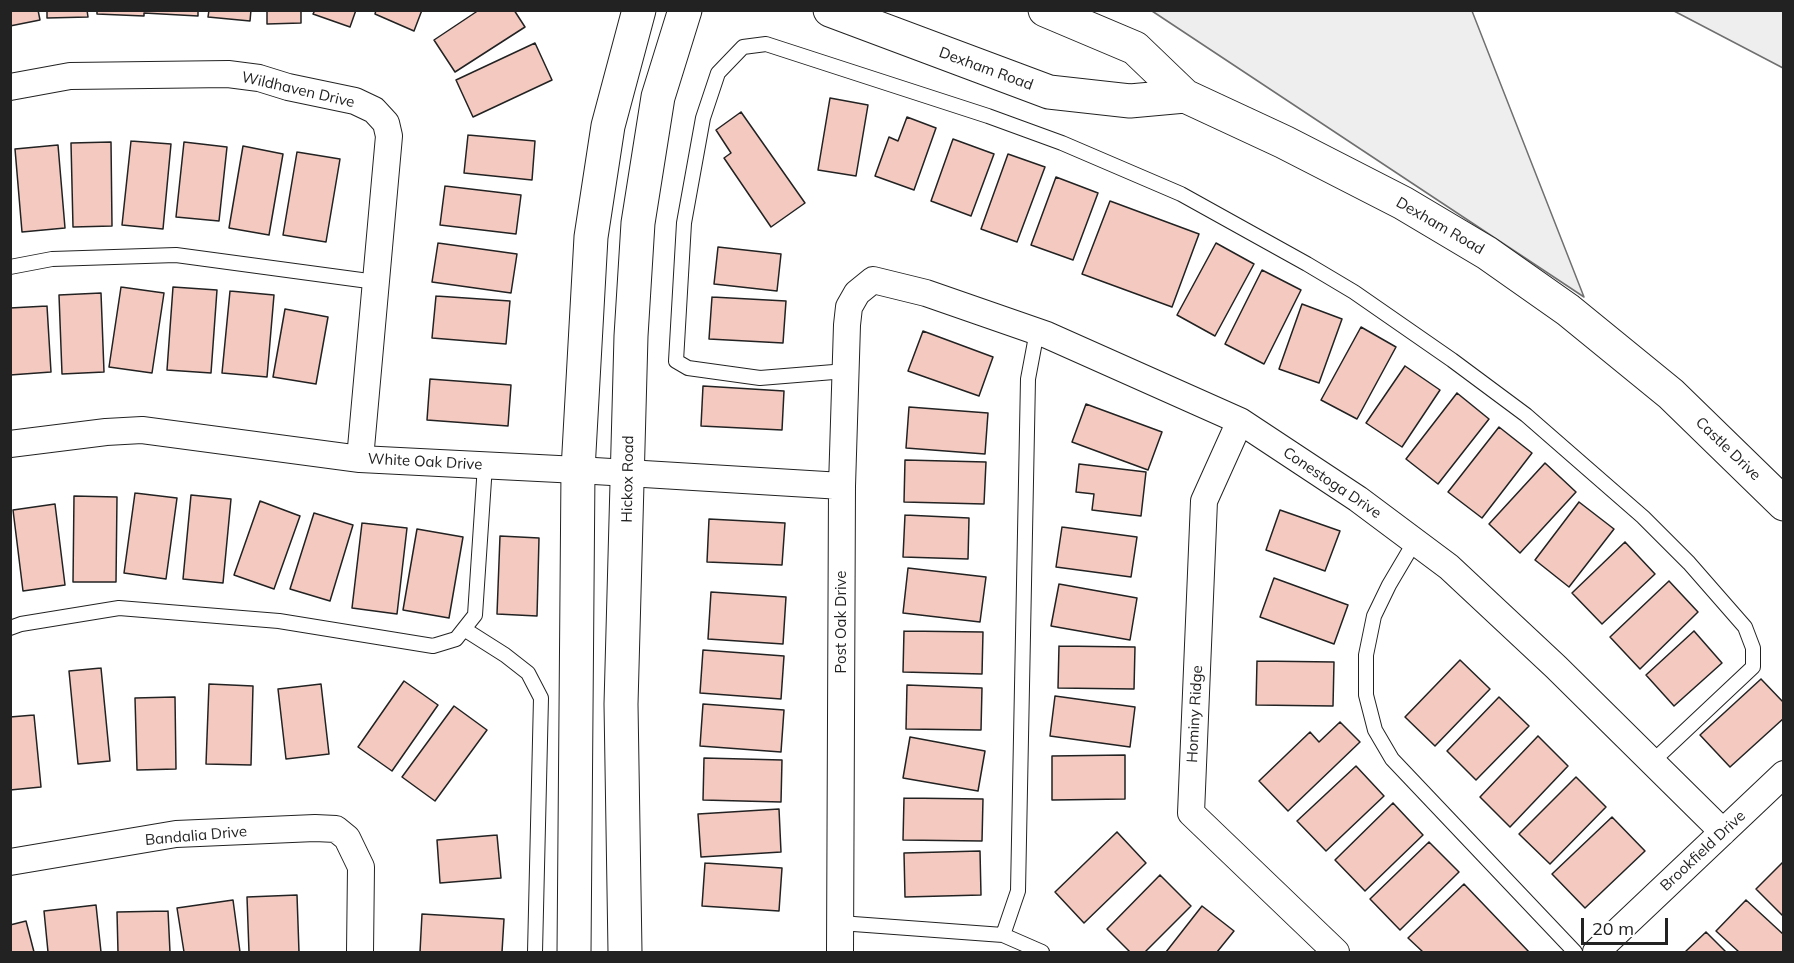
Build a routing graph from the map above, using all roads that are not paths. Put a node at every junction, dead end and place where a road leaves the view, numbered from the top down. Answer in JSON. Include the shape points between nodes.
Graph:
{"nodes":[{"id":1,"x":639,"y":10,"type":"edge"},
{"id":2,"x":685,"y":10,"type":"edge"},
{"id":3,"x":830,"y":10,"type":"edge"},
{"id":4,"x":1045,"y":10,"type":"edge"},
{"id":5,"x":10,"y":87,"type":"edge"},
{"id":6,"x":1185,"y":96,"type":"junction"},
{"id":7,"x":10,"y":267,"type":"edge"},
{"id":8,"x":376,"y":282,"type":"junction"},
{"id":9,"x":857,"y":293,"type":"joint"},
{"id":10,"x":1037,"y":331,"type":"junction"},
{"id":11,"x":846,"y":371,"type":"junction"},
{"id":12,"x":1671,"y":394,"type":"joint"},
{"id":13,"x":1240,"y":421,"type":"junction"},
{"id":14,"x":10,"y":444,"type":"edge"},
{"id":15,"x":360,"y":459,"type":"junction"},
{"id":16,"x":485,"y":465,"type":"junction"},
{"id":17,"x":578,"y":470,"type":"junction"},
{"id":18,"x":628,"y":473,"type":"junction"},
{"id":19,"x":842,"y":486,"type":"junction"},
{"id":20,"x":1784,"y":504,"type":"edge"},
{"id":21,"x":1415,"y":541,"type":"junction"},
{"id":22,"x":10,"y":628,"type":"edge"},
{"id":23,"x":464,"y":629,"type":"junction"},
{"id":24,"x":1652,"y":762,"type":"junction"},
{"id":25,"x":1784,"y":774,"type":"edge"},
{"id":26,"x":1723,"y":832,"type":"junction"},
{"id":27,"x":10,"y":862,"type":"edge"},
{"id":28,"x":840,"y":923,"type":"junction"},
{"id":29,"x":1003,"y":934,"type":"junction"},
{"id":30,"x":360,"y":952,"type":"edge"},
{"id":31,"x":535,"y":952,"type":"edge"},
{"id":32,"x":574,"y":952,"type":"edge"},
{"id":33,"x":625,"y":952,"type":"edge"},
{"id":34,"x":840,"y":952,"type":"edge"},
{"id":35,"x":1042,"y":952,"type":"edge"},
{"id":36,"x":1336,"y":952,"type":"edge"},
{"id":37,"x":1575,"y":952,"type":"edge"},
{"id":38,"x":1596,"y":952,"type":"edge"}],
"edges":[{"from":1,"to":17,"type":"street","via":[[608,126],[591,237]]},
{"from":2,"to":18,"type":"street","name":"Hickox Road","via":[[658,97],[638,224]]},
{"from":3,"to":6,"type":"street","name":"Dexham Road","via":[[1049,92],[1130,101]]},
{"from":4,"to":6,"type":"street","name":"Dexham Road","via":[[1135,48]]},
{"from":5,"to":8,"type":"street","name":"Wildhaven Drive","via":[[70,76],[228,74],[355,101],[374,110],[386,123],[390,136]]},
{"from":6,"to":12,"type":"street","name":"Dexham Road","via":[[1403,203],[1487,253],[1568,310]]},
{"from":7,"to":8,"type":"lane","via":[[52,259],[176,255]]},
{"from":8,"to":15,"type":"street","name":"Wildhaven Drive"},
{"from":9,"to":10,"type":"street","name":"Conestoga Drive","via":[[873,280],[895,284]]},
{"from":9,"to":11,"type":"street","name":"Post Oak Drive","via":[[849,307]]},
{"from":10,"to":13,"type":"street","name":"Conestoga Drive"},
{"from":10,"to":29,"type":"lane","via":[[1028,379],[1018,891]]},
{"from":11,"to":19,"type":"street","name":"Post Oak Drive"},
{"from":11,"to":24,"type":"lane","via":[[760,378],[688,368],[676,361],[684,223],[703,118],[718,73],[743,46],[766,44],[988,116],[1181,194],[1354,292],[1526,415],[1643,517],[1689,563],[1745,627],[1753,648],[1753,667]]},
{"from":12,"to":20,"type":"street","name":"Castle Drive"},
{"from":13,"to":21,"type":"street","name":"Conestoga Drive"},
{"from":13,"to":36,"type":"street","name":"Hominy Ridge","via":[[1204,501],[1191,813]]},
{"from":14,"to":15,"type":"street","name":"White Oak Drive","via":[[142,430]]},
{"from":15,"to":16,"type":"street","name":"White Oak Drive"},
{"from":16,"to":17,"type":"street","name":"White Oak Drive"},
{"from":16,"to":23,"type":"lane","via":[[475,615]]},
{"from":17,"to":18,"type":"street","name":"White Oak Drive"},
{"from":17,"to":32,"type":"street"},
{"from":18,"to":19,"type":"street","name":"White Oak Drive"},
{"from":18,"to":33,"type":"street","name":"Hickox Road","via":[[621,704]]},
{"from":19,"to":28,"type":"street","name":"Post Oak Drive"},
{"from":21,"to":24,"type":"street","name":"Conestoga Drive","via":[[1449,567]]},
{"from":21,"to":37,"type":"lane","via":[[1374,616],[1366,655],[1366,695],[1375,730],[1392,759]]},
{"from":22,"to":23,"type":"lane","via":[[119,608],[279,621],[433,646],[456,639]]},
{"from":23,"to":31,"type":"lane","via":[[528,673],[541,698]]},
{"from":24,"to":26,"type":"street","name":"Conestoga Drive"},
{"from":25,"to":26,"type":"street","name":"Brookfield Drive"},
{"from":26,"to":38,"type":"street","name":"Brookfield Drive"},
{"from":27,"to":30,"type":"street","name":"Bandalia Drive","via":[[176,834],[336,829],[347,838],[361,867]]},
{"from":28,"to":29,"type":"lane"},
{"from":28,"to":34,"type":"street","name":"Post Oak Drive"},
{"from":29,"to":35,"type":"lane"}]}
